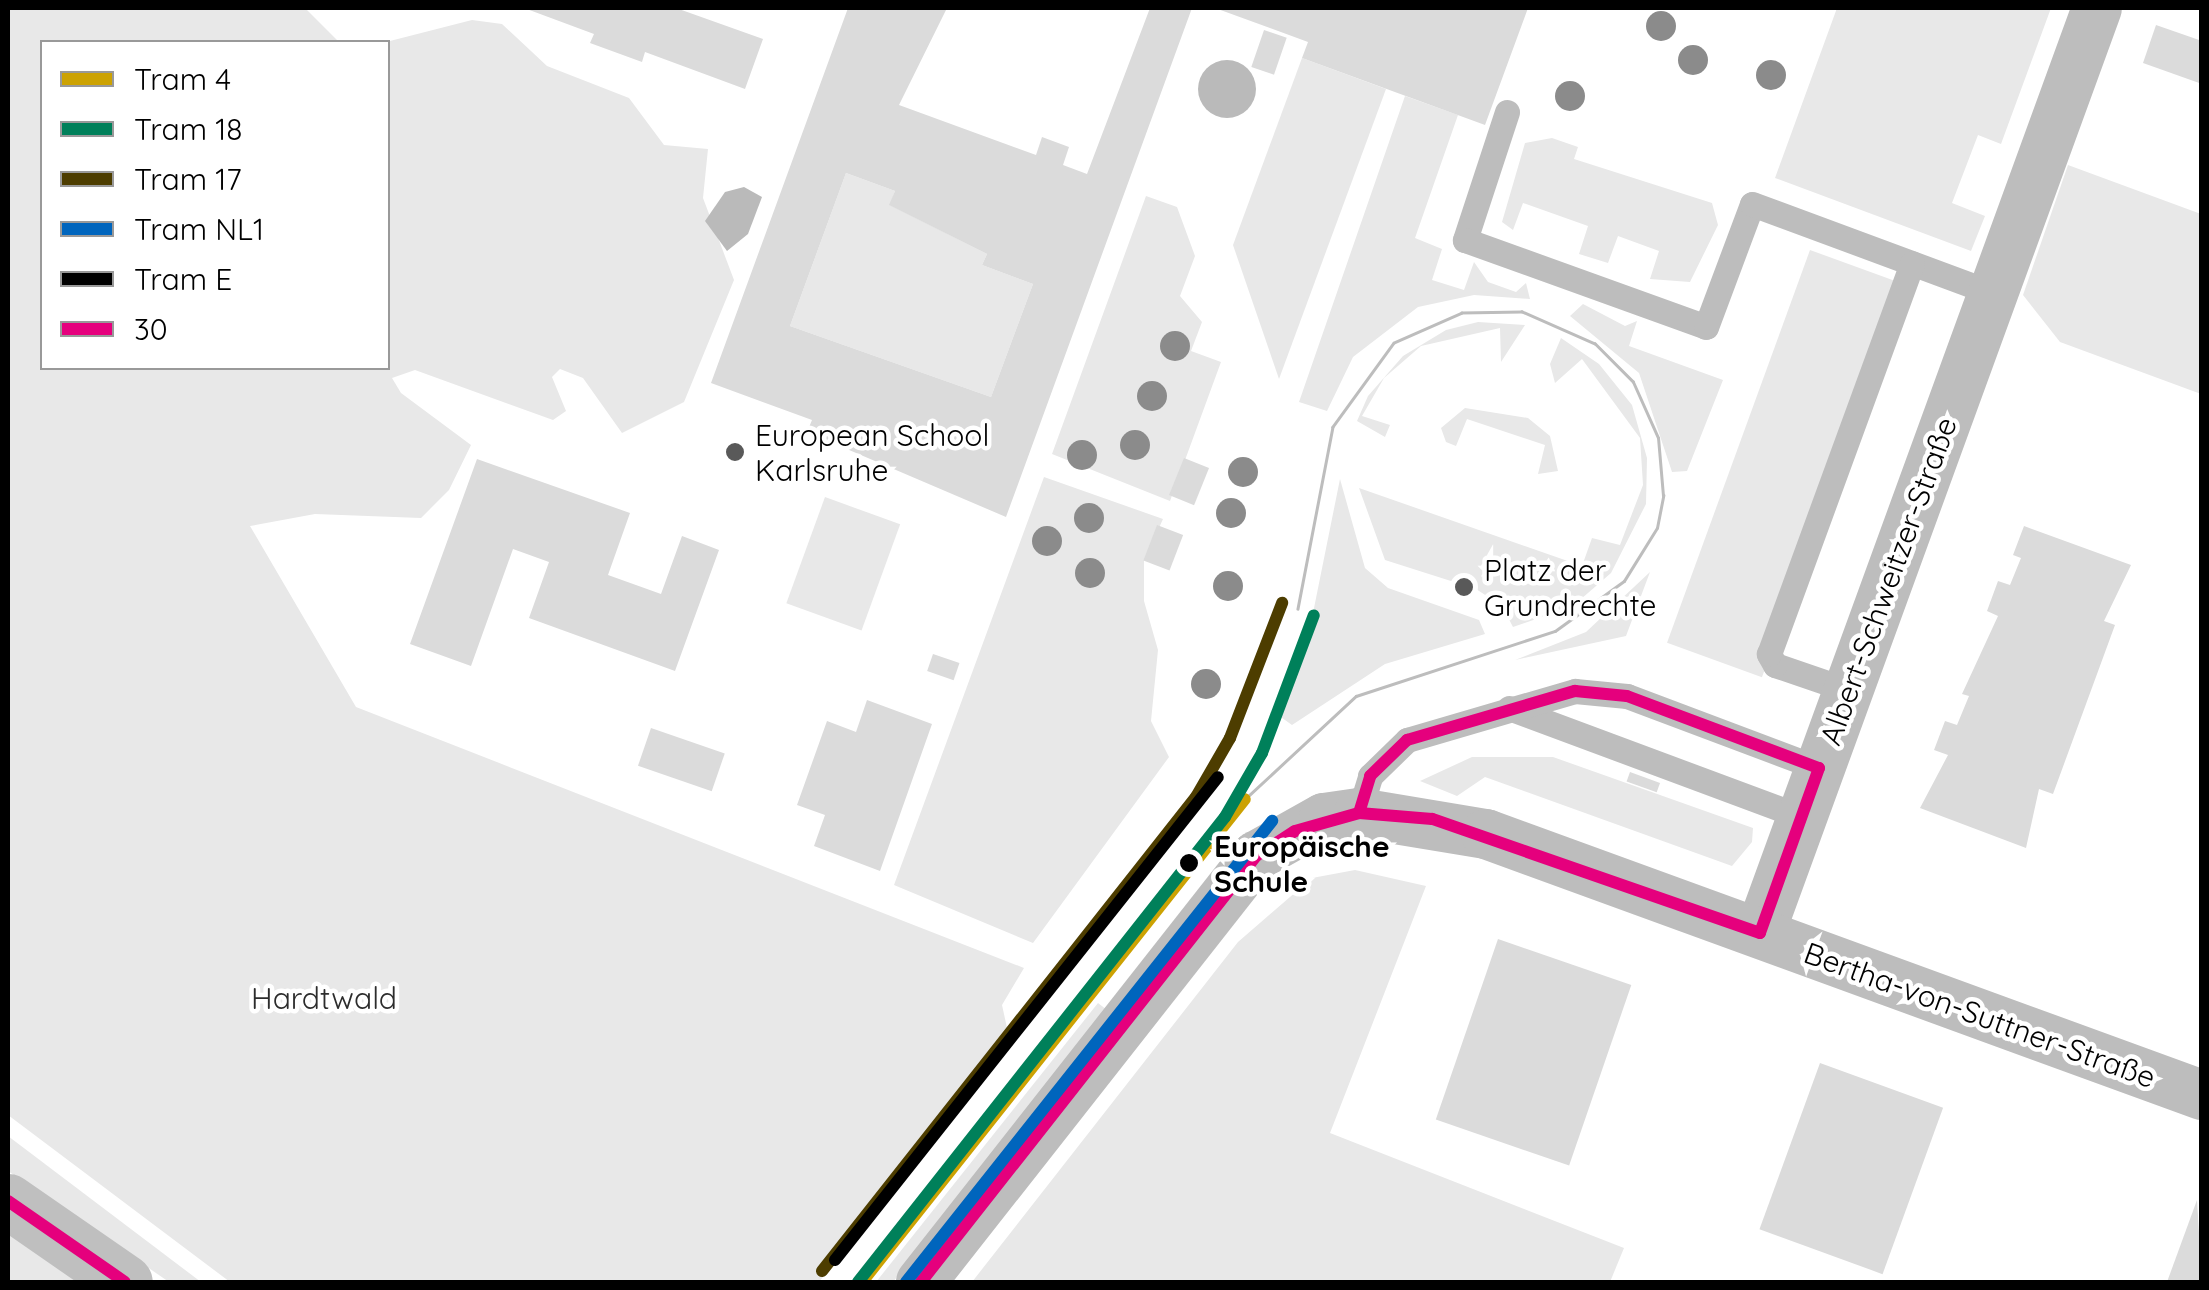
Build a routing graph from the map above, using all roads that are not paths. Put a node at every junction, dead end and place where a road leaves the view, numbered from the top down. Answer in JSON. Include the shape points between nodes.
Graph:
{"nodes":[{"id":1,"x":2097,"y":8,"type":"edge"},
{"id":2,"x":1507,"y":112,"type":"dead end"},
{"id":3,"x":1912,"y":263,"type":"junction"},
{"id":4,"x":1993,"y":292,"type":"junction"},
{"id":5,"x":1848,"y":690,"type":"junction"},
{"id":6,"x":1509,"y":708,"type":"junction"},
{"id":7,"x":1819,"y":768,"type":"junction"},
{"id":8,"x":1358,"y":812,"type":"junction"},
{"id":9,"x":1800,"y":816,"type":"junction"},
{"id":10,"x":1760,"y":933,"type":"junction"},
{"id":11,"x":2202,"y":1096,"type":"edge"},
{"id":12,"x":8,"y":1201,"type":"edge"},
{"id":13,"x":125,"y":1282,"type":"edge"},
{"id":14,"x":921,"y":1282,"type":"edge"}],
"edges":[{"from":1,"to":4,"type":"street","name":"Albert-Schweitzer-Straße"},
{"from":2,"to":3,"type":"lane","via":[[1465,240],[1706,327],[1752,204]]},
{"from":3,"to":4,"type":"lane"},
{"from":3,"to":5,"type":"lane","via":[[1769,654],[1776,665]]},
{"from":4,"to":5,"type":"street","name":"Albert-Schweitzer-Straße"},
{"from":5,"to":7,"type":"street","name":"Albert-Schweitzer-Straße"},
{"from":6,"to":7,"type":"lane","via":[[1575,691],[1614,692]]},
{"from":6,"to":8,"type":"lane","via":[[1407,740],[1370,776]]},
{"from":6,"to":9,"type":"lane"},
{"from":7,"to":9,"type":"street","name":"Albert-Schweitzer-Straße"},
{"from":8,"to":10,"type":"street","via":[[1486,834]]},
{"from":8,"to":14,"type":"street","via":[[1324,818],[1256,856]]},
{"from":9,"to":10,"type":"street","name":"Albert-Schweitzer-Straße"},
{"from":10,"to":11,"type":"street","name":"Bertha-von-Suttner-Straße"},
{"from":12,"to":13,"type":"main road"}]}
